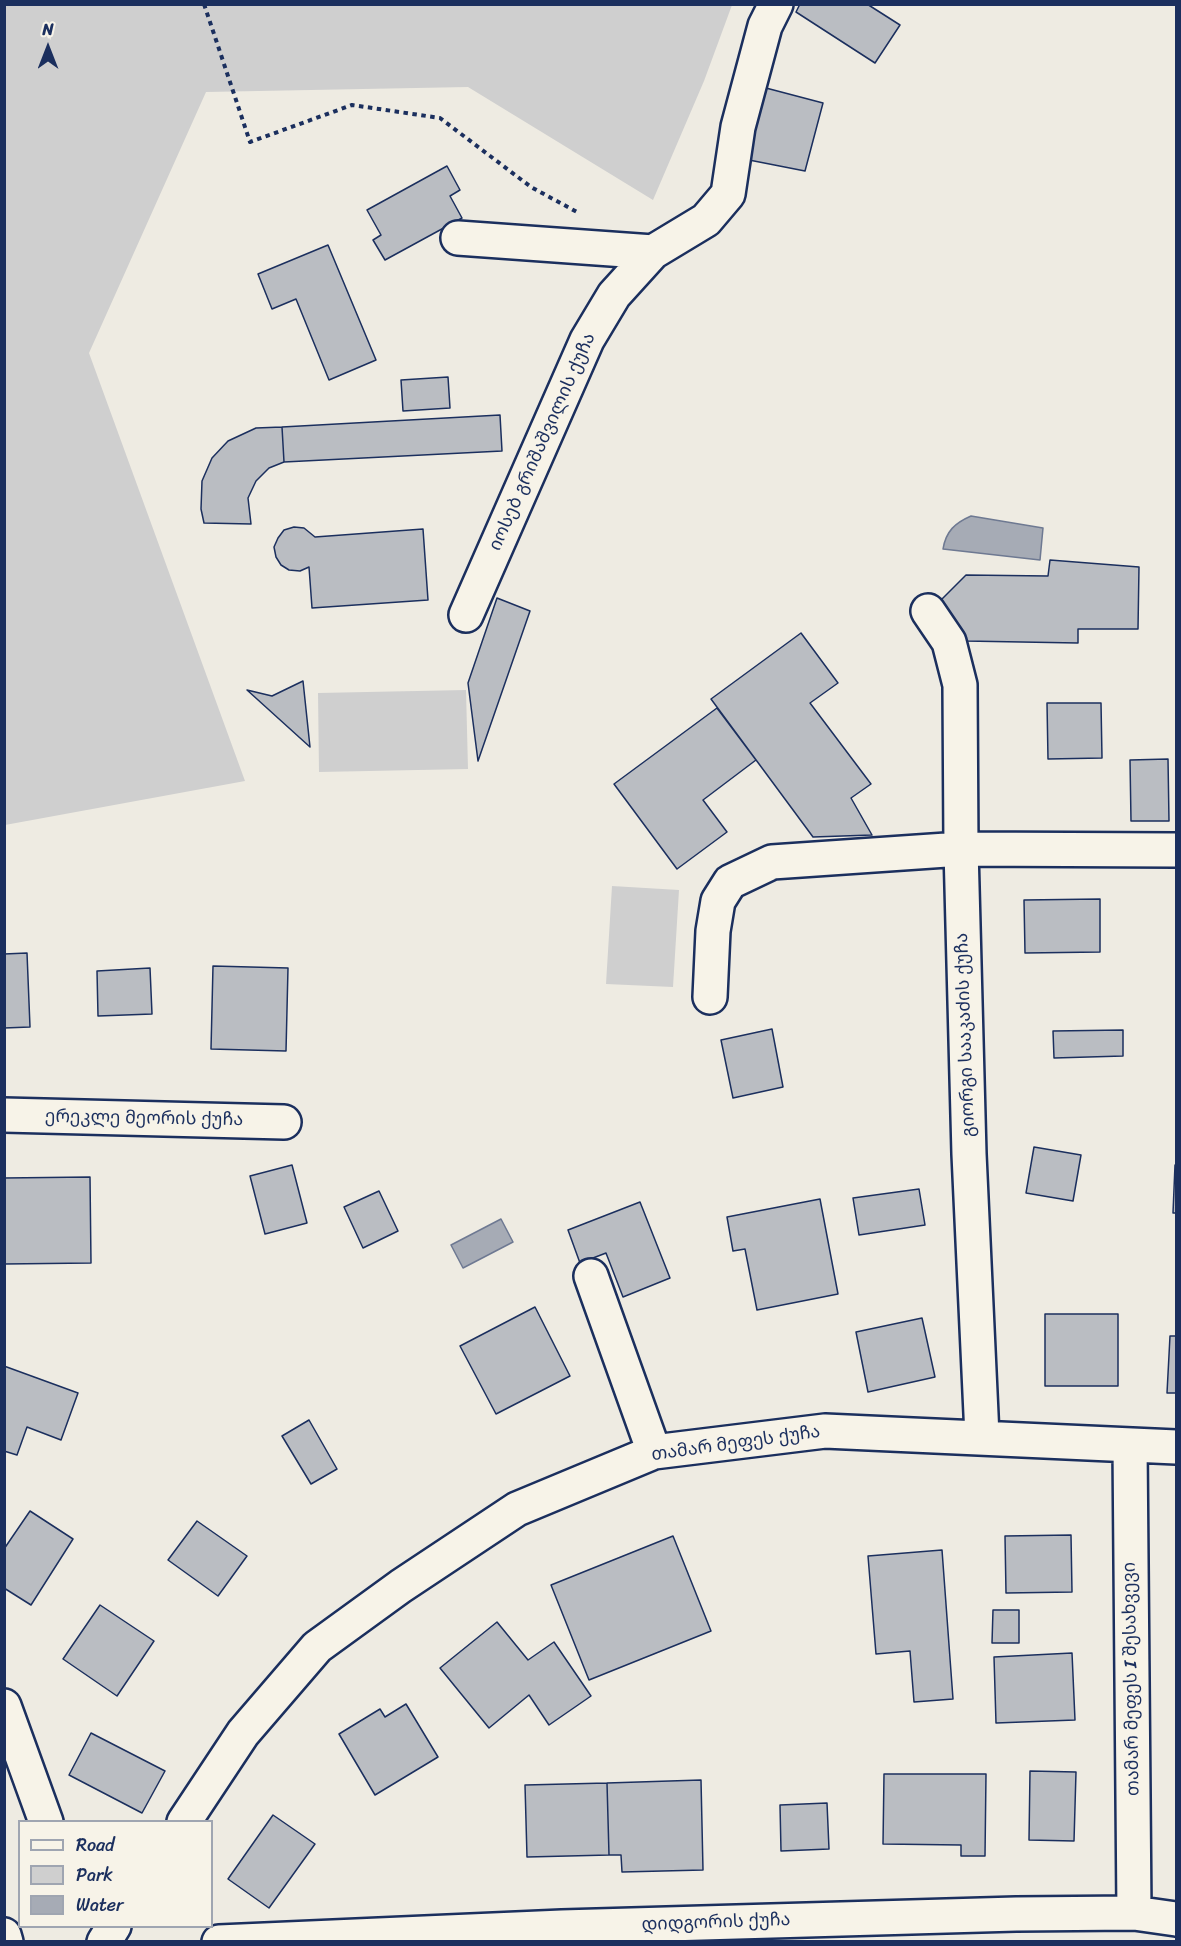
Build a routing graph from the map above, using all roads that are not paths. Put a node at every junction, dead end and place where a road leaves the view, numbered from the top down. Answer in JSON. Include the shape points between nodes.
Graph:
{"nodes":[{"id":1,"x":776,"y":4,"type":"edge"},
{"id":2,"x":458,"y":238,"type":"dead end"},
{"id":3,"x":653,"y":252,"type":"junction"},
{"id":4,"x":928,"y":611,"type":"dead end"},
{"id":5,"x":466,"y":615,"type":"dead end"},
{"id":6,"x":961,"y":849,"type":"junction"},
{"id":7,"x":1176,"y":850,"type":"edge"},
{"id":8,"x":710,"y":997,"type":"dead end"},
{"id":9,"x":4,"y":1115,"type":"edge"},
{"id":10,"x":284,"y":1122,"type":"dead end"},
{"id":11,"x":591,"y":1276,"type":"dead end"},
{"id":12,"x":982,"y":1436,"type":"junction"},
{"id":13,"x":1130,"y":1444,"type":"junction"},
{"id":14,"x":1176,"y":1447,"type":"edge"},
{"id":15,"x":654,"y":1452,"type":"junction"},
{"id":16,"x":4,"y":1706,"type":"edge"},
{"id":17,"x":46,"y":1820,"type":"edge"},
{"id":18,"x":185,"y":1820,"type":"edge"},
{"id":19,"x":1134,"y":1913,"type":"junction"},
{"id":20,"x":1176,"y":1919,"type":"edge"},
{"id":21,"x":90,"y":1928,"type":"edge"},
{"id":22,"x":113,"y":1928,"type":"edge"},
{"id":23,"x":1016,"y":1928,"type":"edge"},
{"id":24,"x":4,"y":1935,"type":"edge"},
{"id":25,"x":6,"y":1941,"type":"edge"},
{"id":26,"x":98,"y":1941,"type":"edge"},
{"id":27,"x":104,"y":1941,"type":"edge"},
{"id":28,"x":219,"y":1941,"type":"edge"}],
"edges":[{"from":1,"to":3,"type":"street","name":"იოსებ გრიშაშვილის ქუჩა","via":[[765,26],[738,127],[728,194],[706,220]]},
{"from":2,"to":3,"type":"street"},
{"from":3,"to":5,"type":"street","name":"იოსებ გრიშაშვილის ქუჩა","via":[[614,296],[587,340]]},
{"from":4,"to":6,"type":"street","name":"გიორგი სააკაძის ქუჩა","via":[[949,642],[960,685]]},
{"from":6,"to":7,"type":"street"},
{"from":6,"to":8,"type":"street","via":[[772,862],[730,882],[718,901]]},
{"from":6,"to":12,"type":"street","name":"გიორგი სააკაძის ქუჩა"},
{"from":9,"to":10,"type":"street","name":"ერეკლე მეორის ქუჩა"},
{"from":11,"to":15,"type":"street"},
{"from":12,"to":13,"type":"street","name":"თამარ მეფეს ქუჩა"},
{"from":12,"to":15,"type":"street","name":"თამარ მეფეს ქუჩა","via":[[825,1431]]},
{"from":13,"to":14,"type":"street","name":"თამარ მეფეს ქუჩა"},
{"from":13,"to":19,"type":"street","name":"თამარ მეფეს I შესახვევი"},
{"from":15,"to":18,"type":"street","name":"თამარ მეფეს ქუჩა","via":[[517,1509],[317,1647],[243,1733]]},
{"from":16,"to":17,"type":"street"},
{"from":19,"to":20,"type":"street","name":"დიდგორის ქუჩა"},
{"from":19,"to":23,"type":"street","name":"დიდგორის ქუჩა"},
{"from":21,"to":26,"type":"street"},
{"from":22,"to":27,"type":"street"},
{"from":23,"to":28,"type":"street","name":"დიდგორის ქუჩა","via":[[562,1927]]},
{"from":24,"to":25,"type":"street"}]}
